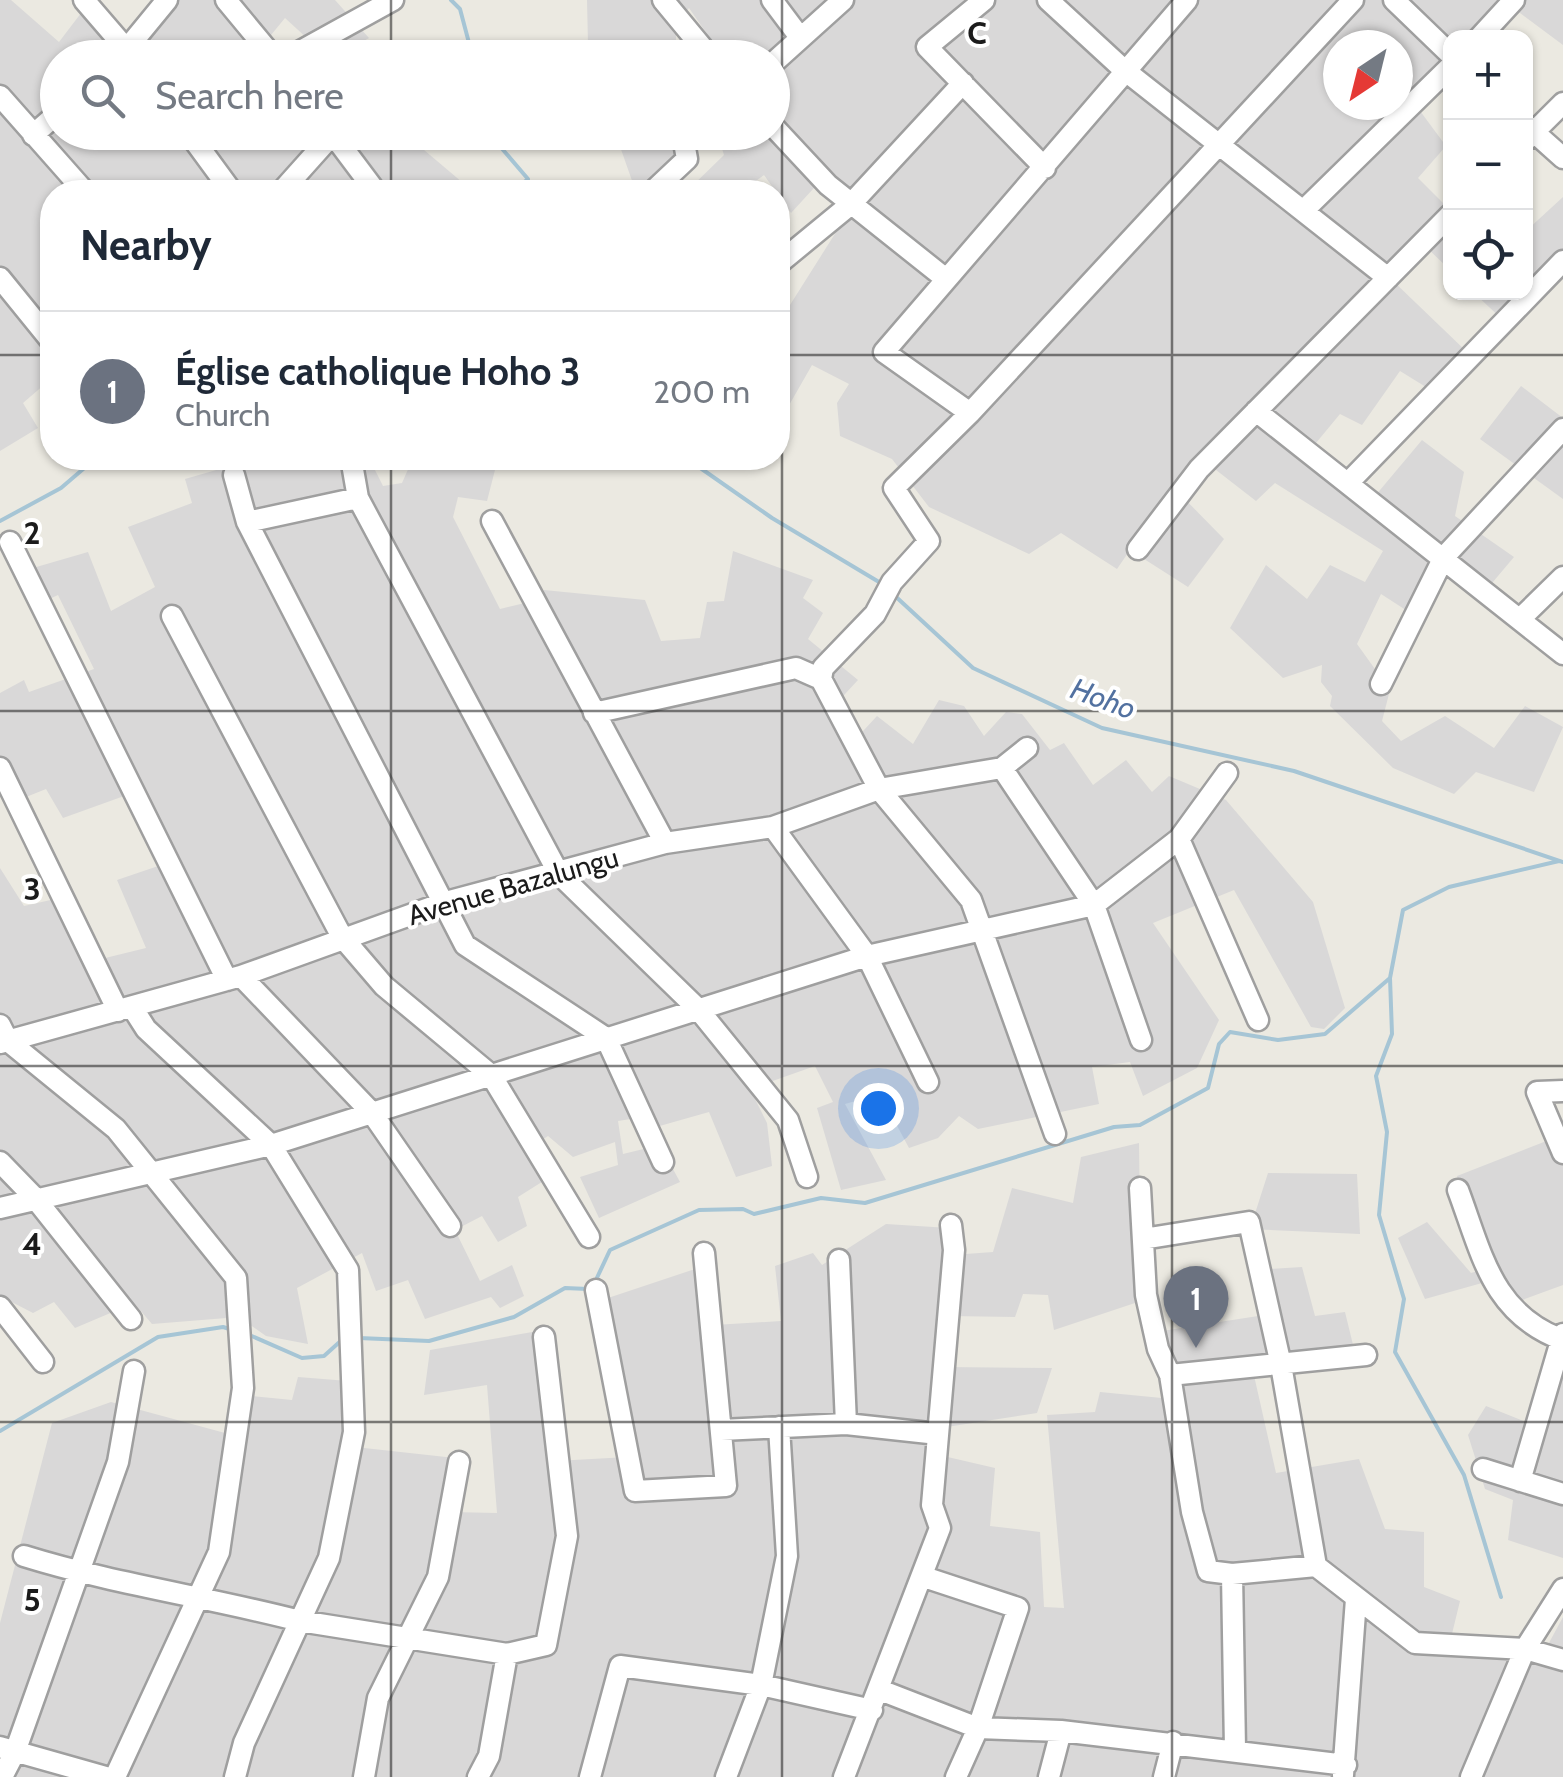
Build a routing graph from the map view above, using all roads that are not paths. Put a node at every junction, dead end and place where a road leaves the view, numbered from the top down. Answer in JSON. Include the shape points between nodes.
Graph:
{"nodes":[{"id":1,"x":84,"y":0,"type":"edge"},
{"id":2,"x":167,"y":0,"type":"edge"},
{"id":3,"x":226,"y":0,"type":"edge"},
{"id":4,"x":393,"y":0,"type":"edge"},
{"id":5,"x":663,"y":0,"type":"edge"},
{"id":6,"x":772,"y":0,"type":"edge"},
{"id":7,"x":843,"y":0,"type":"edge"},
{"id":8,"x":984,"y":0,"type":"edge"},
{"id":9,"x":1048,"y":0,"type":"edge"},
{"id":10,"x":1187,"y":0,"type":"edge"},
{"id":11,"x":1352,"y":0,"type":"edge"},
{"id":12,"x":1394,"y":0,"type":"edge"},
{"id":13,"x":1514,"y":0,"type":"edge"},
{"id":14,"x":1486,"y":30,"type":"edge"},
{"id":15,"x":799,"y":36,"type":"junction"},
{"id":16,"x":115,"y":40,"type":"edge"},
{"id":17,"x":138,"y":40,"type":"edge"},
{"id":18,"x":259,"y":40,"type":"edge"},
{"id":19,"x":321,"y":40,"type":"edge"},
{"id":20,"x":696,"y":40,"type":"edge"},
{"id":21,"x":790,"y":45,"type":"edge"},
{"id":22,"x":1443,"y":47,"type":"edge"},
{"id":23,"x":1123,"y":69,"type":"junction"},
{"id":24,"x":1443,"y":74,"type":"edge"},
{"id":25,"x":963,"y":84,"type":"junction"},
{"id":26,"x":0,"y":96,"type":"edge"},
{"id":27,"x":1563,"y":103,"type":"edge"},
{"id":28,"x":1533,"y":128,"type":"edge"},
{"id":29,"x":40,"y":129,"type":"edge"},
{"id":30,"x":33,"y":135,"type":"junction"},
{"id":31,"x":1533,"y":136,"type":"edge"},
{"id":32,"x":40,"y":143,"type":"edge"},
{"id":33,"x":790,"y":144,"type":"edge"},
{"id":34,"x":1220,"y":145,"type":"junction"},
{"id":35,"x":47,"y":150,"type":"edge"},
{"id":36,"x":201,"y":150,"type":"edge"},
{"id":37,"x":318,"y":150,"type":"edge"},
{"id":38,"x":344,"y":150,"type":"edge"},
{"id":39,"x":685,"y":150,"type":"edge"},
{"id":40,"x":1563,"y":158,"type":"edge"},
{"id":41,"x":1045,"y":168,"type":"junction"},
{"id":42,"x":74,"y":180,"type":"edge"},
{"id":43,"x":223,"y":180,"type":"edge"},
{"id":44,"x":292,"y":180,"type":"edge"},
{"id":45,"x":367,"y":180,"type":"edge"},
{"id":46,"x":665,"y":180,"type":"edge"},
{"id":47,"x":851,"y":204,"type":"junction"},
{"id":48,"x":1303,"y":212,"type":"junction"},
{"id":49,"x":1443,"y":222,"type":"edge"},
{"id":50,"x":790,"y":254,"type":"edge"},
{"id":51,"x":1563,"y":261,"type":"edge"},
{"id":52,"x":0,"y":278,"type":"edge"},
{"id":53,"x":1388,"y":278,"type":"junction"},
{"id":54,"x":946,"y":279,"type":"junction"},
{"id":55,"x":40,"y":327,"type":"edge"},
{"id":56,"x":1256,"y":412,"type":"junction"},
{"id":57,"x":970,"y":414,"type":"junction"},
{"id":58,"x":1563,"y":428,"type":"edge"},
{"id":59,"x":353,"y":470,"type":"edge"},
{"id":60,"x":234,"y":476,"type":"dead end"},
{"id":61,"x":1348,"y":483,"type":"junction"},
{"id":62,"x":358,"y":498,"type":"junction"},
{"id":63,"x":492,"y":521,"type":"dead end"},
{"id":64,"x":248,"y":522,"type":"junction"},
{"id":65,"x":10,"y":542,"type":"dead end"},
{"id":66,"x":1138,"y":548,"type":"dead end"},
{"id":67,"x":1444,"y":557,"type":"junction"},
{"id":68,"x":1563,"y":577,"type":"edge"},
{"id":69,"x":172,"y":616,"type":"dead end"},
{"id":70,"x":1520,"y":619,"type":"junction"},
{"id":71,"x":1563,"y":654,"type":"edge"},
{"id":72,"x":821,"y":679,"type":"junction"},
{"id":73,"x":1381,"y":684,"type":"dead end"},
{"id":74,"x":594,"y":712,"type":"junction"},
{"id":75,"x":1027,"y":748,"type":"dead end"},
{"id":76,"x":0,"y":768,"type":"edge"},
{"id":77,"x":1002,"y":768,"type":"junction"},
{"id":78,"x":1227,"y":772,"type":"dead end"},
{"id":79,"x":879,"y":790,"type":"junction"},
{"id":80,"x":773,"y":828,"type":"junction"},
{"id":81,"x":1179,"y":839,"type":"junction"},
{"id":82,"x":665,"y":843,"type":"junction"},
{"id":83,"x":558,"y":874,"type":"junction"},
{"id":84,"x":446,"y":902,"type":"junction"},
{"id":85,"x":1094,"y":904,"type":"junction"},
{"id":86,"x":983,"y":930,"type":"junction"},
{"id":87,"x":342,"y":937,"type":"junction"},
{"id":88,"x":867,"y":956,"type":"junction"},
{"id":89,"x":234,"y":978,"type":"junction"},
{"id":90,"x":698,"y":1009,"type":"junction"},
{"id":91,"x":125,"y":1010,"type":"junction"},
{"id":92,"x":1258,"y":1020,"type":"dead end"},
{"id":93,"x":3,"y":1036,"type":"edge"},
{"id":94,"x":606,"y":1038,"type":"junction"},
{"id":95,"x":1141,"y":1040,"type":"dead end"},
{"id":96,"x":491,"y":1075,"type":"junction"},
{"id":97,"x":928,"y":1082,"type":"dead end"},
{"id":98,"x":1563,"y":1091,"type":"edge"},
{"id":99,"x":372,"y":1113,"type":"junction"},
{"id":100,"x":1055,"y":1134,"type":"dead end"},
{"id":101,"x":271,"y":1145,"type":"junction"},
{"id":102,"x":1563,"y":1153,"type":"edge"},
{"id":103,"x":0,"y":1162,"type":"edge"},
{"id":104,"x":663,"y":1162,"type":"dead end"},
{"id":105,"x":152,"y":1169,"type":"junction"},
{"id":106,"x":807,"y":1177,"type":"dead end"},
{"id":107,"x":1140,"y":1188,"type":"dead end"},
{"id":108,"x":1458,"y":1190,"type":"dead end"},
{"id":109,"x":34,"y":1197,"type":"junction"},
{"id":110,"x":0,"y":1208,"type":"edge"},
{"id":111,"x":952,"y":1225,"type":"dead end"},
{"id":112,"x":450,"y":1226,"type":"dead end"},
{"id":113,"x":590,"y":1237,"type":"dead end"},
{"id":114,"x":1143,"y":1239,"type":"junction"},
{"id":115,"x":704,"y":1254,"type":"dead end"},
{"id":116,"x":839,"y":1260,"type":"dead end"},
{"id":117,"x":596,"y":1290,"type":"dead end"},
{"id":118,"x":0,"y":1308,"type":"edge"},
{"id":119,"x":130,"y":1320,"type":"dead end"},
{"id":120,"x":544,"y":1338,"type":"dead end"},
{"id":121,"x":1563,"y":1338,"type":"edge"},
{"id":122,"x":1366,"y":1355,"type":"dead end"},
{"id":123,"x":43,"y":1362,"type":"dead end"},
{"id":124,"x":1281,"y":1364,"type":"junction"},
{"id":125,"x":134,"y":1370,"type":"dead end"},
{"id":126,"x":1170,"y":1375,"type":"junction"},
{"id":127,"x":846,"y":1424,"type":"junction"},
{"id":128,"x":779,"y":1428,"type":"junction"},
{"id":129,"x":720,"y":1430,"type":"junction"},
{"id":130,"x":938,"y":1434,"type":"junction"},
{"id":131,"x":459,"y":1462,"type":"dead end"},
{"id":132,"x":1483,"y":1469,"type":"dead end"},
{"id":133,"x":1520,"y":1481,"type":"junction"},
{"id":134,"x":1563,"y":1494,"type":"edge"},
{"id":135,"x":24,"y":1556,"type":"dead end"},
{"id":136,"x":1316,"y":1566,"type":"junction"},
{"id":137,"x":81,"y":1574,"type":"junction"},
{"id":138,"x":1232,"y":1574,"type":"junction"},
{"id":139,"x":924,"y":1578,"type":"junction"},
{"id":140,"x":1563,"y":1588,"type":"edge"},
{"id":141,"x":201,"y":1596,"type":"junction"},
{"id":142,"x":1356,"y":1599,"type":"junction"},
{"id":143,"x":300,"y":1621,"type":"junction"},
{"id":144,"x":410,"y":1638,"type":"junction"},
{"id":145,"x":1525,"y":1650,"type":"junction"},
{"id":146,"x":507,"y":1654,"type":"junction"},
{"id":147,"x":1563,"y":1660,"type":"edge"},
{"id":148,"x":761,"y":1685,"type":"junction"},
{"id":149,"x":880,"y":1690,"type":"junction"},
{"id":150,"x":872,"y":1710,"type":"junction"},
{"id":151,"x":978,"y":1728,"type":"junction"},
{"id":152,"x":1061,"y":1731,"type":"junction"},
{"id":153,"x":1173,"y":1742,"type":"junction"},
{"id":154,"x":1235,"y":1749,"type":"junction"},
{"id":155,"x":8,"y":1750,"type":"edge"},
{"id":156,"x":1344,"y":1771,"type":"edge"},
{"id":157,"x":2,"y":1777,"type":"edge"},
{"id":158,"x":106,"y":1777,"type":"edge"},
{"id":159,"x":116,"y":1777,"type":"edge"},
{"id":160,"x":236,"y":1777,"type":"edge"},
{"id":161,"x":364,"y":1777,"type":"edge"},
{"id":162,"x":478,"y":1777,"type":"edge"},
{"id":163,"x":590,"y":1777,"type":"edge"},
{"id":164,"x":726,"y":1777,"type":"edge"},
{"id":165,"x":844,"y":1777,"type":"edge"},
{"id":166,"x":956,"y":1777,"type":"edge"},
{"id":167,"x":1049,"y":1777,"type":"edge"},
{"id":168,"x":1164,"y":1777,"type":"edge"},
{"id":169,"x":1471,"y":1777,"type":"edge"}],
"edges":[{"from":1,"to":16,"type":"street"},
{"from":2,"to":17,"type":"street"},
{"from":3,"to":18,"type":"street"},
{"from":4,"to":19,"type":"street"},
{"from":5,"to":20,"type":"street"},
{"from":6,"to":15,"type":"street"},
{"from":7,"to":15,"type":"street"},
{"from":8,"to":25,"type":"street","via":[[928,46]]},
{"from":9,"to":23,"type":"street"},
{"from":10,"to":23,"type":"street"},
{"from":11,"to":34,"type":"street"},
{"from":12,"to":22,"type":"street"},
{"from":13,"to":14,"type":"street"},
{"from":15,"to":21,"type":"street"},
{"from":23,"to":34,"type":"street"},
{"from":23,"to":41,"type":"street"},
{"from":24,"to":48,"type":"street"},
{"from":25,"to":41,"type":"street"},
{"from":25,"to":47,"type":"street"},
{"from":26,"to":30,"type":"street"},
{"from":27,"to":28,"type":"street"},
{"from":29,"to":30,"type":"street"},
{"from":30,"to":32,"type":"street"},
{"from":31,"to":40,"type":"street"},
{"from":33,"to":47,"type":"street"},
{"from":34,"to":48,"type":"street"},
{"from":34,"to":57,"type":"street"},
{"from":35,"to":42,"type":"street"},
{"from":36,"to":43,"type":"street"},
{"from":37,"to":44,"type":"street"},
{"from":38,"to":45,"type":"street"},
{"from":39,"to":46,"type":"street","via":[[687,159]]},
{"from":41,"to":54,"type":"street"},
{"from":47,"to":50,"type":"street"},
{"from":47,"to":54,"type":"street"},
{"from":48,"to":53,"type":"street"},
{"from":49,"to":53,"type":"street"},
{"from":51,"to":61,"type":"street"},
{"from":52,"to":55,"type":"street"},
{"from":53,"to":56,"type":"street"},
{"from":54,"to":57,"type":"street","via":[[884,352]]},
{"from":56,"to":61,"type":"street"},
{"from":56,"to":66,"type":"street","via":[[1199,470]]},
{"from":57,"to":72,"type":"street","via":[[894,488],[929,541],[888,587],[876,614],[823,668]]},
{"from":58,"to":67,"type":"street"},
{"from":59,"to":62,"type":"street"},
{"from":60,"to":64,"type":"street"},
{"from":61,"to":67,"type":"street"},
{"from":62,"to":64,"type":"street"},
{"from":62,"to":83,"type":"street"},
{"from":63,"to":74,"type":"street"},
{"from":64,"to":84,"type":"street"},
{"from":65,"to":89,"type":"street"},
{"from":67,"to":70,"type":"street"},
{"from":67,"to":73,"type":"street"},
{"from":68,"to":70,"type":"street"},
{"from":69,"to":87,"type":"street"},
{"from":70,"to":71,"type":"street"},
{"from":72,"to":74,"type":"street","via":[[796,668]]},
{"from":72,"to":79,"type":"street"},
{"from":74,"to":82,"type":"street"},
{"from":75,"to":77,"type":"street","name":"Avenue Bazalungu"},
{"from":76,"to":91,"type":"street"},
{"from":77,"to":79,"type":"street","name":"Avenue Bazalungu"},
{"from":77,"to":85,"type":"street"},
{"from":78,"to":81,"type":"street"},
{"from":79,"to":80,"type":"street","name":"Avenue Bazalungu"},
{"from":79,"to":86,"type":"street","via":[[971,900]]},
{"from":80,"to":82,"type":"street","name":"Avenue Bazalungu"},
{"from":80,"to":88,"type":"street"},
{"from":81,"to":85,"type":"street"},
{"from":81,"to":92,"type":"street"},
{"from":82,"to":83,"type":"street","name":"Avenue Bazalungu"},
{"from":83,"to":84,"type":"street","name":"Avenue Bazalungu"},
{"from":83,"to":90,"type":"street"},
{"from":84,"to":87,"type":"street","name":"Avenue Bazalungu"},
{"from":84,"to":94,"type":"street","via":[[465,945]]},
{"from":85,"to":86,"type":"street"},
{"from":85,"to":95,"type":"street"},
{"from":86,"to":88,"type":"street"},
{"from":86,"to":100,"type":"street"},
{"from":87,"to":89,"type":"street","name":"Avenue Bazalungu"},
{"from":87,"to":96,"type":"street","via":[[384,986]]},
{"from":88,"to":90,"type":"street"},
{"from":88,"to":97,"type":"street"},
{"from":89,"to":91,"type":"street","name":"Avenue Bazalungu"},
{"from":89,"to":99,"type":"street"},
{"from":90,"to":94,"type":"street"},
{"from":90,"to":106,"type":"street","via":[[788,1120]]},
{"from":91,"to":93,"type":"street","name":"Avenue Bazalungu"},
{"from":91,"to":101,"type":"street"},
{"from":93,"to":105,"type":"street","via":[[116,1128]]},
{"from":94,"to":96,"type":"street"},
{"from":94,"to":104,"type":"street"},
{"from":96,"to":99,"type":"street"},
{"from":96,"to":113,"type":"street"},
{"from":98,"to":102,"type":"street","via":[[1537,1092]]},
{"from":99,"to":101,"type":"street"},
{"from":99,"to":112,"type":"street"},
{"from":101,"to":105,"type":"street"},
{"from":101,"to":143,"type":"street","via":[[348,1270],[354,1432],[329,1558]]},
{"from":103,"to":109,"type":"street"},
{"from":105,"to":109,"type":"street"},
{"from":105,"to":141,"type":"street","via":[[236,1278],[242,1388],[219,1552]]},
{"from":107,"to":114,"type":"street"},
{"from":108,"to":121,"type":"street","via":[[1495,1290],[1539,1331]]},
{"from":109,"to":110,"type":"street"},
{"from":109,"to":119,"type":"street"},
{"from":111,"to":130,"type":"street"},
{"from":114,"to":124,"type":"street","via":[[1249,1222]]},
{"from":114,"to":126,"type":"street","via":[[1146,1295]]},
{"from":115,"to":129,"type":"street"},
{"from":116,"to":127,"type":"street"},
{"from":117,"to":129,"type":"street","via":[[635,1490],[726,1486]]},
{"from":118,"to":123,"type":"street"},
{"from":120,"to":146,"type":"street","via":[[567,1536],[546,1645]]},
{"from":121,"to":133,"type":"street"},
{"from":122,"to":124,"type":"street"},
{"from":124,"to":126,"type":"street"},
{"from":124,"to":136,"type":"street"},
{"from":125,"to":137,"type":"street","via":[[118,1462]]},
{"from":126,"to":138,"type":"street","via":[[1208,1572]]},
{"from":127,"to":128,"type":"street"},
{"from":127,"to":130,"type":"street"},
{"from":128,"to":129,"type":"street"},
{"from":128,"to":148,"type":"street","via":[[787,1556]]},
{"from":130,"to":139,"type":"street","via":[[932,1506],[940,1528]]},
{"from":131,"to":144,"type":"street","via":[[438,1577]]},
{"from":132,"to":133,"type":"street"},
{"from":133,"to":134,"type":"street"},
{"from":135,"to":137,"type":"street"},
{"from":136,"to":138,"type":"street"},
{"from":136,"to":142,"type":"street"},
{"from":137,"to":141,"type":"street"},
{"from":137,"to":155,"type":"street"},
{"from":138,"to":154,"type":"street"},
{"from":139,"to":149,"type":"street"},
{"from":139,"to":151,"type":"street","via":[[1018,1608]]},
{"from":140,"to":145,"type":"street"},
{"from":141,"to":143,"type":"street"},
{"from":141,"to":159,"type":"street"},
{"from":142,"to":145,"type":"street","via":[[1415,1643]]},
{"from":142,"to":156,"type":"street"},
{"from":143,"to":144,"type":"street"},
{"from":143,"to":160,"type":"street","via":[[244,1743]]},
{"from":144,"to":146,"type":"street"},
{"from":144,"to":161,"type":"street","via":[[378,1698]]},
{"from":145,"to":147,"type":"street"},
{"from":145,"to":169,"type":"street"},
{"from":146,"to":162,"type":"street","via":[[489,1756]]},
{"from":148,"to":150,"type":"street"},
{"from":148,"to":163,"type":"street","via":[[620,1666]]},
{"from":148,"to":164,"type":"street"},
{"from":149,"to":150,"type":"street"},
{"from":149,"to":151,"type":"street"},
{"from":150,"to":165,"type":"street"},
{"from":151,"to":152,"type":"street"},
{"from":151,"to":166,"type":"street"},
{"from":152,"to":153,"type":"street"},
{"from":152,"to":167,"type":"street"},
{"from":153,"to":154,"type":"street"},
{"from":153,"to":168,"type":"street"},
{"from":154,"to":156,"type":"street"},
{"from":155,"to":157,"type":"street"},
{"from":155,"to":158,"type":"street"}]}
